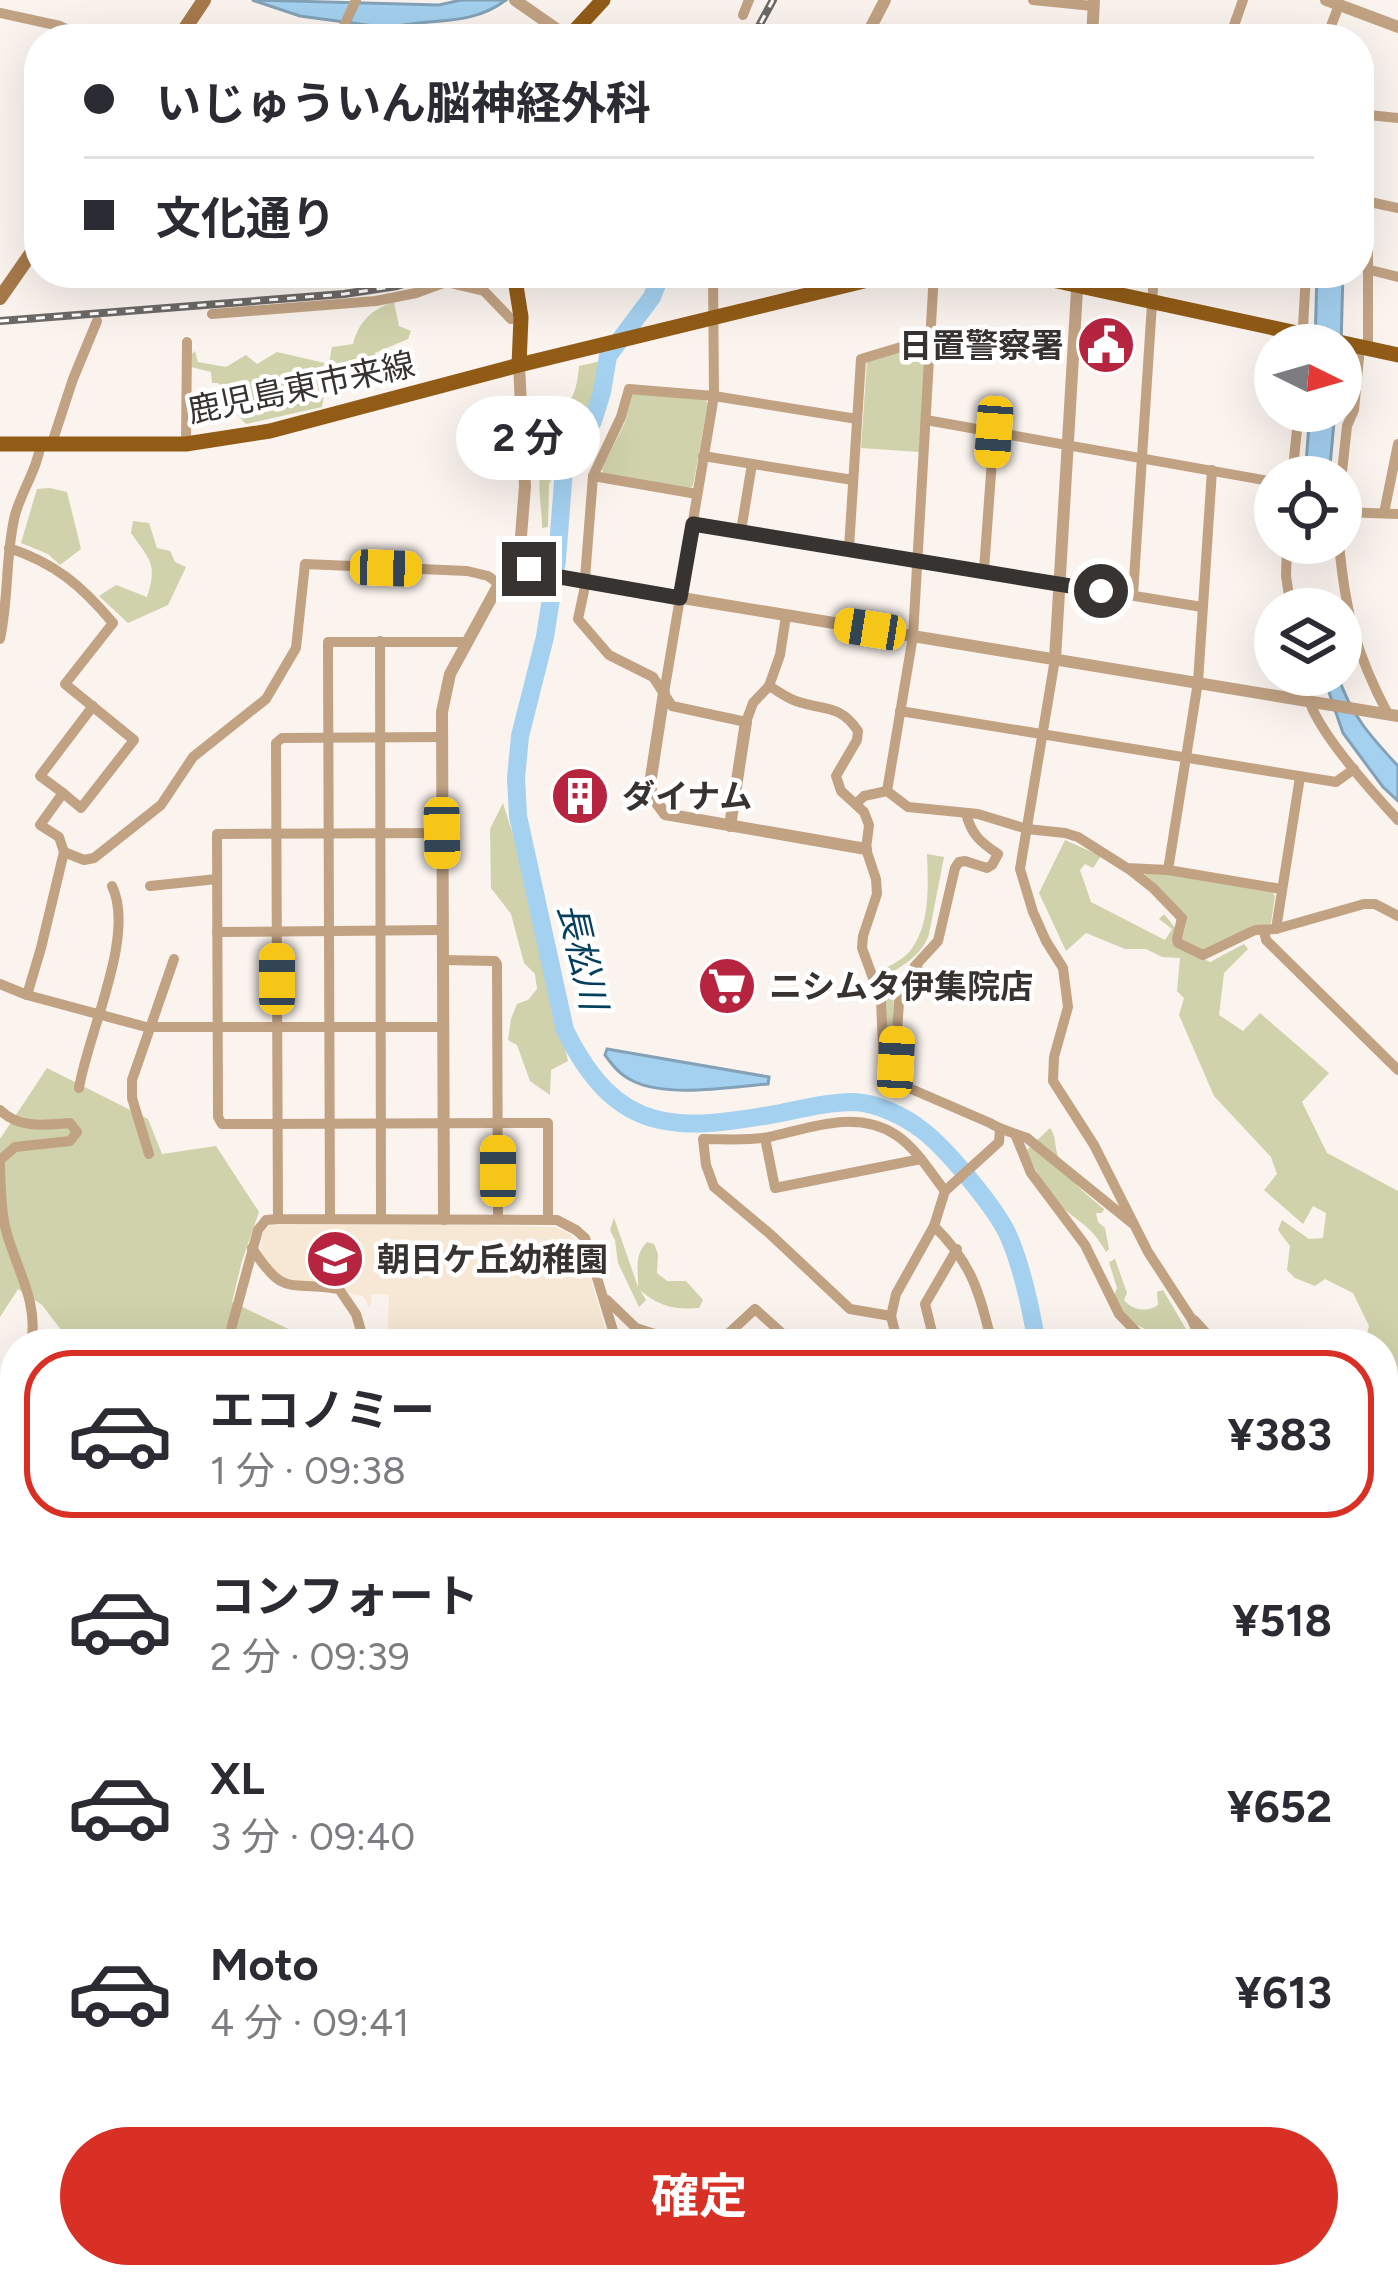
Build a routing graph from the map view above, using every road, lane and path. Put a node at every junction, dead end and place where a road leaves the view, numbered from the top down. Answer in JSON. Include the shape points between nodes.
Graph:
{"nodes":[{"id":1,"x":603,"y":0,"type":"edge"},
{"id":2,"x":749,"y":0,"type":"edge"},
{"id":3,"x":1033,"y":0,"type":"edge"},
{"id":4,"x":520,"y":3,"type":"edge"},
{"id":5,"x":1094,"y":3,"type":"edge"},
{"id":6,"x":1332,"y":3,"type":"edge"},
{"id":7,"x":0,"y":13,"type":"edge"},
{"id":8,"x":743,"y":15,"type":"dead end"},
{"id":9,"x":51,"y":24,"type":"edge"},
{"id":10,"x":549,"y":24,"type":"edge"},
{"id":11,"x":581,"y":24,"type":"edge"},
{"id":12,"x":1398,"y":27,"type":"edge"},
{"id":13,"x":24,"y":264,"type":"edge"},
{"id":14,"x":430,"y":288,"type":"edge"},
{"id":15,"x":471,"y":288,"type":"edge"},
{"id":16,"x":516,"y":288,"type":"edge"},
{"id":17,"x":713,"y":288,"type":"edge"},
{"id":18,"x":834,"y":288,"type":"edge"},
{"id":19,"x":933,"y":288,"type":"edge"},
{"id":20,"x":1077,"y":288,"type":"edge"},
{"id":21,"x":1107,"y":288,"type":"edge"},
{"id":22,"x":1153,"y":288,"type":"edge"},
{"id":23,"x":1306,"y":288,"type":"edge"},
{"id":24,"x":1368,"y":288,"type":"edge"},
{"id":25,"x":0,"y":298,"type":"edge"},
{"id":26,"x":1152,"y":302,"type":"junction"},
{"id":27,"x":212,"y":314,"type":"dead end"},
{"id":28,"x":521,"y":317,"type":"junction"},
{"id":29,"x":713,"y":317,"type":"junction"},
{"id":30,"x":98,"y":321,"type":"dead end"},
{"id":31,"x":1304,"y":324,"type":"edge"},
{"id":32,"x":1254,"y":327,"type":"edge"},
{"id":33,"x":1362,"y":332,"type":"edge"},
{"id":34,"x":931,"y":338,"type":"junction"},
{"id":35,"x":187,"y":342,"type":"dead end"},
{"id":36,"x":1362,"y":347,"type":"edge"},
{"id":37,"x":1398,"y":355,"type":"edge"},
{"id":38,"x":520,"y":365,"type":"junction"},
{"id":39,"x":714,"y":395,"type":"junction"},
{"id":40,"x":857,"y":419,"type":"junction"},
{"id":41,"x":926,"y":421,"type":"junction"},
{"id":42,"x":994,"y":432,"type":"junction"},
{"id":43,"x":46,"y":443,"type":"junction"},
{"id":44,"x":0,"y":444,"type":"edge"},
{"id":45,"x":186,"y":444,"type":"junction"},
{"id":46,"x":1398,"y":444,"type":"edge"},
{"id":47,"x":1068,"y":445,"type":"junction"},
{"id":48,"x":704,"y":456,"type":"junction"},
{"id":49,"x":1142,"y":457,"type":"junction"},
{"id":50,"x":752,"y":464,"type":"junction"},
{"id":51,"x":1212,"y":470,"type":"junction"},
{"id":52,"x":593,"y":476,"type":"junction"},
{"id":53,"x":1254,"y":478,"type":"edge"},
{"id":54,"x":854,"y":480,"type":"junction"},
{"id":55,"x":697,"y":494,"type":"junction"},
{"id":56,"x":1362,"y":512,"type":"edge"},
{"id":57,"x":1384,"y":513,"type":"junction"},
{"id":58,"x":1398,"y":514,"type":"edge"},
{"id":59,"x":693,"y":524,"type":"junction"},
{"id":60,"x":741,"y":531,"type":"junction"},
{"id":61,"x":9,"y":548,"type":"junction"},
{"id":62,"x":849,"y":548,"type":"junction"},
{"id":63,"x":918,"y":560,"type":"junction"},
{"id":64,"x":515,"y":562,"type":"junction"},
{"id":65,"x":1341,"y":564,"type":"edge"},
{"id":66,"x":984,"y":571,"type":"junction"},
{"id":67,"x":583,"y":582,"type":"junction"},
{"id":68,"x":499,"y":584,"type":"junction"},
{"id":69,"x":1059,"y":584,"type":"junction"},
{"id":70,"x":1133,"y":596,"type":"junction"},
{"id":71,"x":680,"y":598,"type":"junction"},
{"id":72,"x":1202,"y":607,"type":"junction"},
{"id":73,"x":786,"y":616,"type":"junction"},
{"id":74,"x":913,"y":636,"type":"junction"},
{"id":75,"x":0,"y":639,"type":"edge"},
{"id":76,"x":380,"y":641,"type":"junction"},
{"id":77,"x":467,"y":641,"type":"junction"},
{"id":78,"x":1055,"y":659,"type":"junction"},
{"id":79,"x":1198,"y":682,"type":"junction"},
{"id":80,"x":770,"y":686,"type":"junction"},
{"id":81,"x":664,"y":693,"type":"junction"},
{"id":82,"x":1314,"y":696,"type":"edge"},
{"id":83,"x":1317,"y":703,"type":"junction"},
{"id":84,"x":93,"y":706,"type":"junction"},
{"id":85,"x":900,"y":711,"type":"junction"},
{"id":86,"x":1389,"y":715,"type":"edge"},
{"id":87,"x":746,"y":722,"type":"junction"},
{"id":88,"x":1398,"y":730,"type":"edge"},
{"id":89,"x":1044,"y":734,"type":"junction"},
{"id":90,"x":379,"y":737,"type":"junction"},
{"id":91,"x":442,"y":737,"type":"junction"},
{"id":92,"x":328,"y":738,"type":"junction"},
{"id":93,"x":1186,"y":758,"type":"junction"},
{"id":94,"x":1354,"y":769,"type":"junction"},
{"id":95,"x":1300,"y":777,"type":"junction"},
{"id":96,"x":887,"y":791,"type":"junction"},
{"id":97,"x":63,"y":793,"type":"junction"},
{"id":98,"x":856,"y":803,"type":"junction"},
{"id":99,"x":966,"y":813,"type":"junction"},
{"id":100,"x":1398,"y":820,"type":"edge"},
{"id":101,"x":730,"y":826,"type":"junction"},
{"id":102,"x":1027,"y":829,"type":"junction"},
{"id":103,"x":380,"y":833,"type":"junction"},
{"id":104,"x":442,"y":833,"type":"junction"},
{"id":105,"x":276,"y":834,"type":"junction"},
{"id":106,"x":328,"y":834,"type":"junction"},
{"id":107,"x":866,"y":849,"type":"junction"},
{"id":108,"x":64,"y":852,"type":"junction"},
{"id":109,"x":1127,"y":868,"type":"junction"},
{"id":110,"x":1168,"y":870,"type":"junction"},
{"id":111,"x":218,"y":879,"type":"junction"},
{"id":112,"x":112,"y":886,"type":"dead end"},
{"id":113,"x":150,"y":886,"type":"dead end"},
{"id":114,"x":1281,"y":889,"type":"junction"},
{"id":115,"x":1398,"y":916,"type":"edge"},
{"id":116,"x":380,"y":930,"type":"junction"},
{"id":117,"x":442,"y":930,"type":"junction"},
{"id":118,"x":1270,"y":930,"type":"junction"},
{"id":119,"x":277,"y":931,"type":"junction"},
{"id":120,"x":329,"y":931,"type":"junction"},
{"id":121,"x":218,"y":932,"type":"junction"},
{"id":122,"x":174,"y":959,"type":"dead end"},
{"id":123,"x":442,"y":960,"type":"junction"},
{"id":124,"x":0,"y":984,"type":"edge"},
{"id":125,"x":27,"y":994,"type":"junction"},
{"id":126,"x":98,"y":1015,"type":"junction"},
{"id":127,"x":150,"y":1027,"type":"junction"},
{"id":128,"x":218,"y":1027,"type":"junction"},
{"id":129,"x":277,"y":1027,"type":"junction"},
{"id":130,"x":330,"y":1027,"type":"junction"},
{"id":131,"x":380,"y":1027,"type":"junction"},
{"id":132,"x":443,"y":1027,"type":"junction"},
{"id":133,"x":1398,"y":1070,"type":"edge"},
{"id":134,"x":889,"y":1084,"type":"junction"},
{"id":135,"x":79,"y":1088,"type":"dead end"},
{"id":136,"x":0,"y":1110,"type":"edge"},
{"id":137,"x":381,"y":1123,"type":"junction"},
{"id":138,"x":443,"y":1123,"type":"junction"},
{"id":139,"x":498,"y":1123,"type":"junction"},
{"id":140,"x":278,"y":1124,"type":"junction"},
{"id":141,"x":330,"y":1124,"type":"junction"},
{"id":142,"x":1000,"y":1130,"type":"junction"},
{"id":143,"x":1015,"y":1134,"type":"junction"},
{"id":144,"x":765,"y":1138,"type":"junction"},
{"id":145,"x":149,"y":1154,"type":"dead end"},
{"id":146,"x":920,"y":1159,"type":"junction"},
{"id":147,"x":0,"y":1168,"type":"edge"},
{"id":148,"x":946,"y":1189,"type":"junction"},
{"id":149,"x":278,"y":1219,"type":"junction"},
{"id":150,"x":330,"y":1219,"type":"junction"},
{"id":151,"x":381,"y":1219,"type":"junction"},
{"id":152,"x":444,"y":1219,"type":"junction"},
{"id":153,"x":499,"y":1219,"type":"junction"},
{"id":154,"x":548,"y":1219,"type":"junction"},
{"id":155,"x":934,"y":1226,"type":"junction"},
{"id":156,"x":1138,"y":1228,"type":"junction"},
{"id":157,"x":252,"y":1248,"type":"junction"},
{"id":158,"x":957,"y":1249,"type":"junction"},
{"id":159,"x":603,"y":1297,"type":"junction"},
{"id":160,"x":891,"y":1316,"type":"junction"},
{"id":161,"x":1192,"y":1318,"type":"junction"},
{"id":162,"x":33,"y":1329,"type":"edge"},
{"id":163,"x":231,"y":1329,"type":"edge"},
{"id":164,"x":360,"y":1329,"type":"edge"},
{"id":165,"x":613,"y":1329,"type":"edge"},
{"id":166,"x":639,"y":1329,"type":"edge"},
{"id":167,"x":734,"y":1329,"type":"edge"},
{"id":168,"x":777,"y":1329,"type":"edge"},
{"id":169,"x":894,"y":1329,"type":"edge"},
{"id":170,"x":931,"y":1329,"type":"edge"},
{"id":171,"x":988,"y":1329,"type":"edge"},
{"id":172,"x":1134,"y":1329,"type":"edge"},
{"id":173,"x":1197,"y":1329,"type":"edge"},
{"id":174,"x":1202,"y":1329,"type":"edge"}],
"edges":[{"from":1,"to":11,"type":"main road"},
{"from":2,"to":8,"type":"street"},
{"from":3,"to":5,"type":"street"},
{"from":4,"to":10,"type":"street"},
{"from":6,"to":12,"type":"street"},
{"from":7,"to":9,"type":"street"},
{"from":13,"to":25,"type":"main road"},
{"from":14,"to":27,"type":"street","via":[[376,301]]},
{"from":15,"to":28,"type":"street","via":[[511,319]]},
{"from":16,"to":28,"type":"main road"},
{"from":17,"to":29,"type":"street"},
{"from":18,"to":29,"type":"main road","name":"鹿児島東市来線"},
{"from":19,"to":34,"type":"street"},
{"from":20,"to":47,"type":"street"},
{"from":21,"to":26,"type":"main road"},
{"from":22,"to":26,"type":"street"},
{"from":23,"to":31,"type":"street"},
{"from":24,"to":33,"type":"street"},
{"from":26,"to":32,"type":"main road"},
{"from":26,"to":49,"type":"street"},
{"from":28,"to":38,"type":"main road"},
{"from":29,"to":38,"type":"main road","name":"鹿児島東市来線"},
{"from":29,"to":39,"type":"street"},
{"from":30,"to":43,"type":"street"},
{"from":34,"to":40,"type":"street","via":[[861,358]]},
{"from":34,"to":41,"type":"street"},
{"from":35,"to":45,"type":"street"},
{"from":36,"to":37,"type":"main road"},
{"from":38,"to":45,"type":"main road","name":"鹿児島東市来線","via":[[270,431]]},
{"from":38,"to":64,"type":"street","via":[[525,487]]},
{"from":39,"to":40,"type":"street"},
{"from":39,"to":48,"type":"street"},
{"from":39,"to":52,"type":"street","via":[[628,388]]},
{"from":40,"to":54,"type":"street"},
{"from":41,"to":42,"type":"street"},
{"from":41,"to":63,"type":"street"},
{"from":42,"to":47,"type":"street"},
{"from":42,"to":66,"type":"street"},
{"from":43,"to":44,"type":"main road","name":"鹿児島東市来線"},
{"from":43,"to":45,"type":"main road","name":"鹿児島東市来線"},
{"from":43,"to":61,"type":"street"},
{"from":46,"to":57,"type":"street"},
{"from":47,"to":49,"type":"street"},
{"from":47,"to":69,"type":"street"},
{"from":48,"to":50,"type":"street"},
{"from":48,"to":55,"type":"street"},
{"from":49,"to":51,"type":"street"},
{"from":49,"to":70,"type":"street"},
{"from":50,"to":54,"type":"street"},
{"from":50,"to":60,"type":"street"},
{"from":51,"to":53,"type":"street"},
{"from":51,"to":72,"type":"street"},
{"from":52,"to":55,"type":"street"},
{"from":52,"to":67,"type":"street"},
{"from":54,"to":62,"type":"street"},
{"from":55,"to":59,"type":"street"},
{"from":56,"to":57,"type":"street"},
{"from":57,"to":58,"type":"street"},
{"from":59,"to":60,"type":"street"},
{"from":59,"to":71,"type":"street"},
{"from":60,"to":62,"type":"street"},
{"from":61,"to":75,"type":"street"},
{"from":61,"to":84,"type":"street","via":[[82,587],[113,623],[65,684]]},
{"from":62,"to":63,"type":"street"},
{"from":63,"to":66,"type":"street"},
{"from":63,"to":74,"type":"street"},
{"from":64,"to":67,"type":"street"},
{"from":64,"to":68,"type":"street"},
{"from":65,"to":86,"type":"street","via":[[1354,642]]},
{"from":66,"to":69,"type":"street"},
{"from":67,"to":71,"type":"street"},
{"from":67,"to":81,"type":"street","via":[[578,619],[609,655],[652,676]]},
{"from":68,"to":77,"type":"street"},
{"from":68,"to":108,"type":"street","via":[[466,571],[305,564],[296,648],[266,699],[193,757],[161,805],[94,858]]},
{"from":69,"to":70,"type":"street"},
{"from":69,"to":78,"type":"street"},
{"from":70,"to":72,"type":"street"},
{"from":71,"to":73,"type":"street"},
{"from":71,"to":81,"type":"street"},
{"from":72,"to":79,"type":"street"},
{"from":73,"to":74,"type":"street"},
{"from":73,"to":80,"type":"street"},
{"from":74,"to":78,"type":"street"},
{"from":74,"to":85,"type":"street"},
{"from":76,"to":77,"type":"street"},
{"from":76,"to":90,"type":"street"},
{"from":76,"to":92,"type":"street","via":[[328,642]]},
{"from":77,"to":91,"type":"street","via":[[445,688]]},
{"from":78,"to":79,"type":"street"},
{"from":78,"to":89,"type":"street"},
{"from":79,"to":83,"type":"street"},
{"from":79,"to":93,"type":"street"},
{"from":80,"to":87,"type":"street"},
{"from":80,"to":98,"type":"street","via":[[856,726],[857,740],[836,776]]},
{"from":81,"to":87,"type":"street","via":[[672,706]]},
{"from":81,"to":101,"type":"street","via":[[652,796],[673,817]]},
{"from":82,"to":83,"type":"street"},
{"from":83,"to":86,"type":"street"},
{"from":83,"to":94,"type":"street","via":[[1322,725]]},
{"from":84,"to":97,"type":"street","via":[[40,776]]},
{"from":84,"to":97,"type":"street","via":[[134,740],[81,808]]},
{"from":85,"to":89,"type":"street"},
{"from":85,"to":96,"type":"street"},
{"from":86,"to":88,"type":"street"},
{"from":87,"to":101,"type":"street"},
{"from":89,"to":93,"type":"street"},
{"from":89,"to":102,"type":"street"},
{"from":90,"to":91,"type":"street"},
{"from":90,"to":92,"type":"street"},
{"from":90,"to":103,"type":"street"},
{"from":91,"to":104,"type":"street"},
{"from":92,"to":105,"type":"street","via":[[276,743]]},
{"from":92,"to":106,"type":"street"},
{"from":93,"to":95,"type":"street"},
{"from":93,"to":110,"type":"street"},
{"from":94,"to":95,"type":"street","via":[[1336,782]]},
{"from":94,"to":100,"type":"street"},
{"from":95,"to":114,"type":"street"},
{"from":96,"to":98,"type":"street"},
{"from":96,"to":99,"type":"street","via":[[908,807]]},
{"from":97,"to":108,"type":"street","via":[[40,825],[59,837]]},
{"from":98,"to":107,"type":"street","via":[[867,816]]},
{"from":99,"to":102,"type":"street"},
{"from":99,"to":134,"type":"street","via":[[980,842],[998,854],[987,868],[965,861],[955,868],[938,940],[915,966],[927,980],[899,1002]]},
{"from":101,"to":107,"type":"street"},
{"from":102,"to":109,"type":"street","via":[[1078,837]]},
{"from":102,"to":156,"type":"street","via":[[1023,885],[1063,968],[1068,1006],[1053,1081]]},
{"from":103,"to":104,"type":"street"},
{"from":103,"to":106,"type":"street"},
{"from":103,"to":116,"type":"street"},
{"from":104,"to":117,"type":"street"},
{"from":105,"to":106,"type":"street"},
{"from":105,"to":111,"type":"street","via":[[218,834]]},
{"from":105,"to":119,"type":"street"},
{"from":106,"to":120,"type":"street"},
{"from":107,"to":134,"type":"street","via":[[878,894],[862,948],[881,1000]]},
{"from":108,"to":125,"type":"street"},
{"from":109,"to":110,"type":"street"},
{"from":109,"to":118,"type":"street","via":[[1182,917],[1178,943],[1203,955]]},
{"from":110,"to":114,"type":"street"},
{"from":111,"to":113,"type":"street"},
{"from":111,"to":121,"type":"street"},
{"from":112,"to":126,"type":"street","via":[[119,939]]},
{"from":114,"to":118,"type":"street"},
{"from":115,"to":118,"type":"street","via":[[1364,904]]},
{"from":116,"to":117,"type":"street"},
{"from":116,"to":120,"type":"street"},
{"from":116,"to":131,"type":"street"},
{"from":117,"to":123,"type":"street"},
{"from":118,"to":133,"type":"street","via":[[1266,940]]},
{"from":119,"to":120,"type":"street"},
{"from":119,"to":121,"type":"street"},
{"from":119,"to":129,"type":"street"},
{"from":120,"to":130,"type":"street"},
{"from":121,"to":128,"type":"street"},
{"from":122,"to":127,"type":"street"},
{"from":123,"to":132,"type":"street"},
{"from":123,"to":139,"type":"street","via":[[497,964]]},
{"from":124,"to":125,"type":"street"},
{"from":125,"to":126,"type":"street"},
{"from":126,"to":127,"type":"street"},
{"from":126,"to":135,"type":"street"},
{"from":127,"to":128,"type":"street"},
{"from":127,"to":145,"type":"street","via":[[132,1080]]},
{"from":128,"to":129,"type":"street"},
{"from":128,"to":140,"type":"street","via":[[222,1124]]},
{"from":129,"to":130,"type":"street"},
{"from":129,"to":140,"type":"street"},
{"from":130,"to":131,"type":"street"},
{"from":130,"to":141,"type":"street"},
{"from":131,"to":132,"type":"street"},
{"from":131,"to":137,"type":"street"},
{"from":132,"to":138,"type":"street"},
{"from":134,"to":142,"type":"street"},
{"from":136,"to":147,"type":"street","via":[[19,1123],[70,1124],[77,1132],[70,1141],[15,1147]]},
{"from":137,"to":138,"type":"street"},
{"from":137,"to":141,"type":"street"},
{"from":137,"to":151,"type":"street"},
{"from":138,"to":139,"type":"street"},
{"from":138,"to":152,"type":"street"},
{"from":139,"to":153,"type":"street"},
{"from":139,"to":154,"type":"street","via":[[548,1123]]},
{"from":140,"to":141,"type":"street"},
{"from":140,"to":149,"type":"street"},
{"from":141,"to":150,"type":"street"},
{"from":142,"to":143,"type":"street"},
{"from":142,"to":148,"type":"street","via":[[999,1142]]},
{"from":143,"to":156,"type":"street"},
{"from":143,"to":172,"type":"street","via":[[1031,1173]]},
{"from":144,"to":146,"type":"street","via":[[859,1123],[896,1135]]},
{"from":144,"to":146,"type":"street","via":[[775,1188]]},
{"from":144,"to":160,"type":"street","via":[[703,1139],[714,1187],[850,1309]]},
{"from":146,"to":148,"type":"street"},
{"from":147,"to":162,"type":"street","via":[[5,1223]]},
{"from":148,"to":155,"type":"street"},
{"from":149,"to":150,"type":"street"},
{"from":149,"to":157,"type":"street","via":[[266,1220]]},
{"from":150,"to":151,"type":"street"},
{"from":151,"to":152,"type":"street"},
{"from":152,"to":153,"type":"street"},
{"from":153,"to":154,"type":"street"},
{"from":154,"to":159,"type":"street","via":[[585,1238]]},
{"from":155,"to":158,"type":"street"},
{"from":155,"to":160,"type":"street"},
{"from":156,"to":161,"type":"street"},
{"from":157,"to":163,"type":"street"},
{"from":157,"to":164,"type":"street","via":[[284,1284],[339,1289]]},
{"from":158,"to":170,"type":"street","via":[[925,1304]]},
{"from":158,"to":171,"type":"street"},
{"from":159,"to":165,"type":"street"},
{"from":159,"to":166,"type":"street"},
{"from":160,"to":169,"type":"street"},
{"from":161,"to":173,"type":"street"},
{"from":161,"to":174,"type":"street"},
{"from":167,"to":168,"type":"street","via":[[755,1310]]}]}
